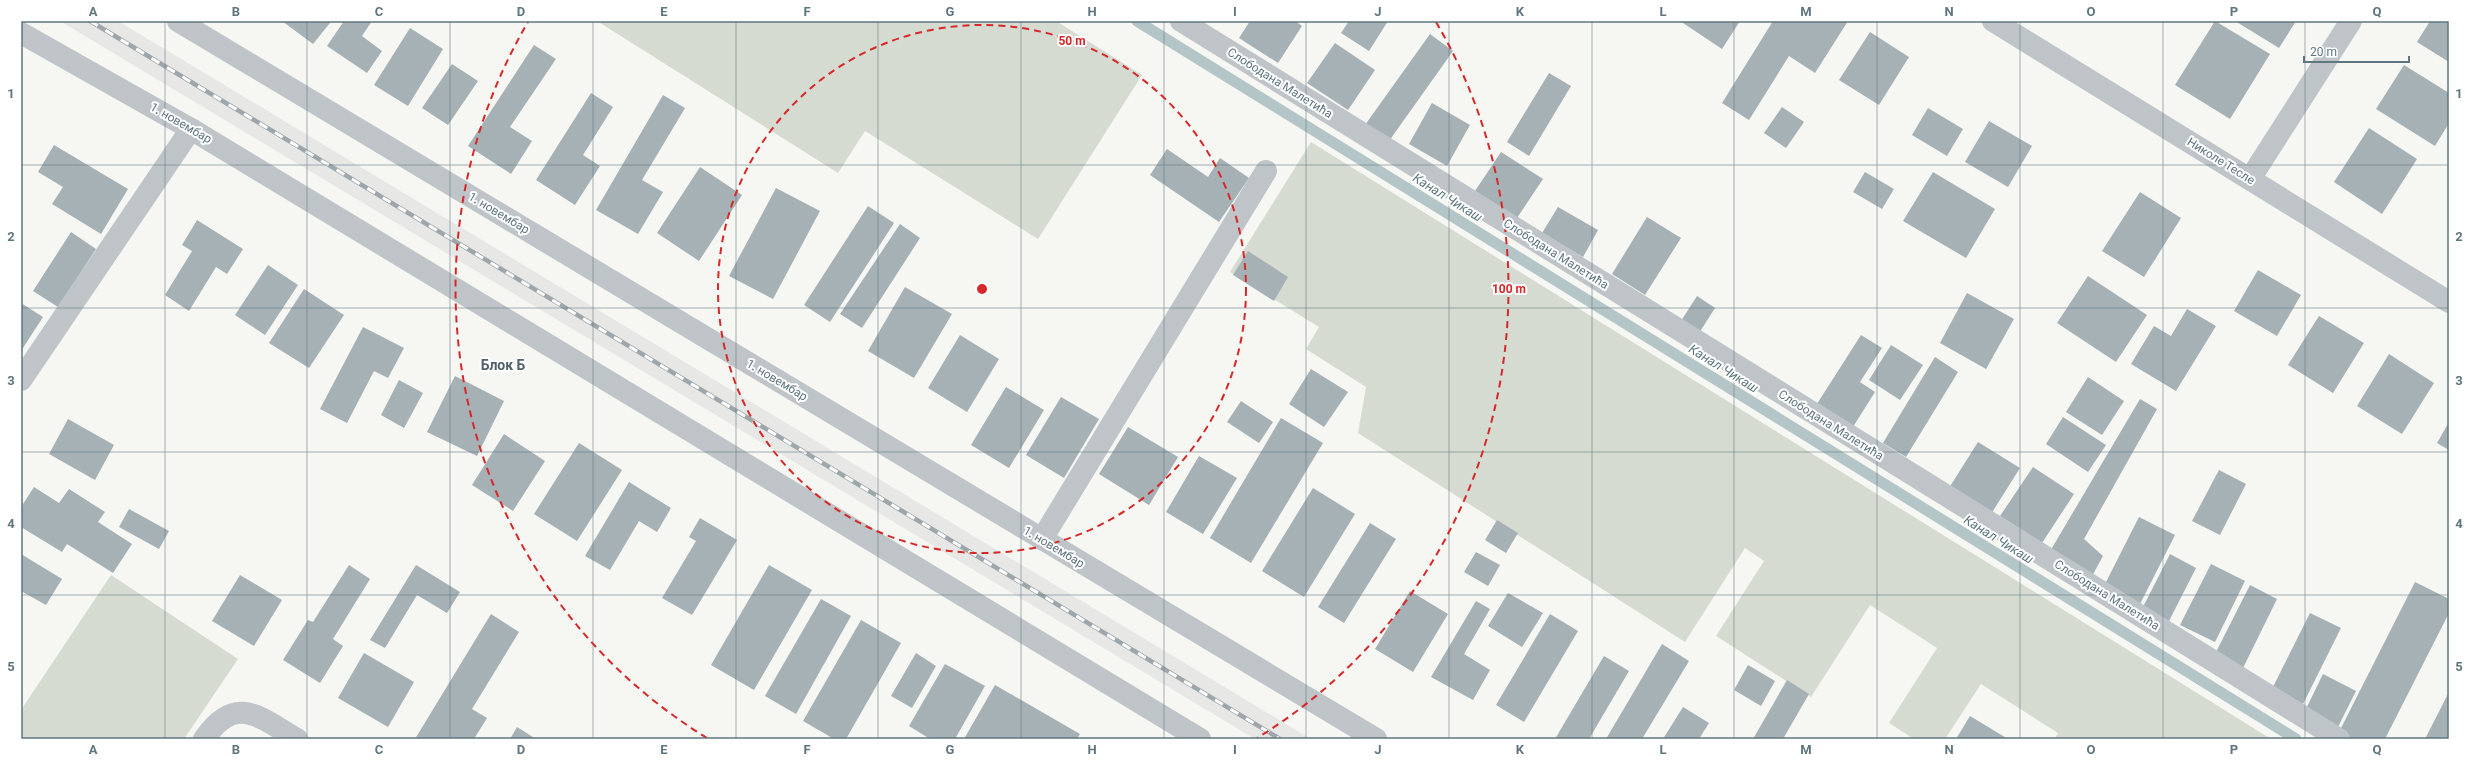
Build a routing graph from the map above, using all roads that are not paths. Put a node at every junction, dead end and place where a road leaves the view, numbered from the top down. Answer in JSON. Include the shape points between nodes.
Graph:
{"nodes":[{"id":1,"x":178,"y":21,"type":"edge"},
{"id":2,"x":1181,"y":21,"type":"edge"},
{"id":3,"x":1993,"y":21,"type":"edge"},
{"id":4,"x":2351,"y":21,"type":"edge"},
{"id":5,"x":21,"y":33,"type":"edge"},
{"id":6,"x":191,"y":128,"type":"junction"},
{"id":7,"x":1266,"y":171,"type":"dead end"},
{"id":8,"x":2250,"y":179,"type":"junction"},
{"id":9,"x":2449,"y":302,"type":"edge"},
{"id":10,"x":21,"y":380,"type":"edge"},
{"id":11,"x":1042,"y":539,"type":"junction"},
{"id":12,"x":204,"y":739,"type":"edge"},
{"id":13,"x":297,"y":739,"type":"edge"},
{"id":14,"x":1200,"y":739,"type":"edge"},
{"id":15,"x":1376,"y":739,"type":"edge"},
{"id":16,"x":2339,"y":739,"type":"edge"}],
"edges":[{"from":1,"to":11,"type":"street","name":"1. новембар"},
{"from":2,"to":16,"type":"street","name":"Слободана Малетића"},
{"from":3,"to":8,"type":"street","name":"Николе Тесле"},
{"from":4,"to":8,"type":"street"},
{"from":5,"to":6,"type":"street","name":"1. новембар"},
{"from":6,"to":10,"type":"street"},
{"from":6,"to":14,"type":"street","name":"1. новембар"},
{"from":7,"to":11,"type":"street"},
{"from":8,"to":9,"type":"street","name":"Николе Тесле"},
{"from":11,"to":15,"type":"street","name":"1. новембар"},
{"from":12,"to":13,"type":"street","via":[[221,719],[237,712],[249,713]]}]}
